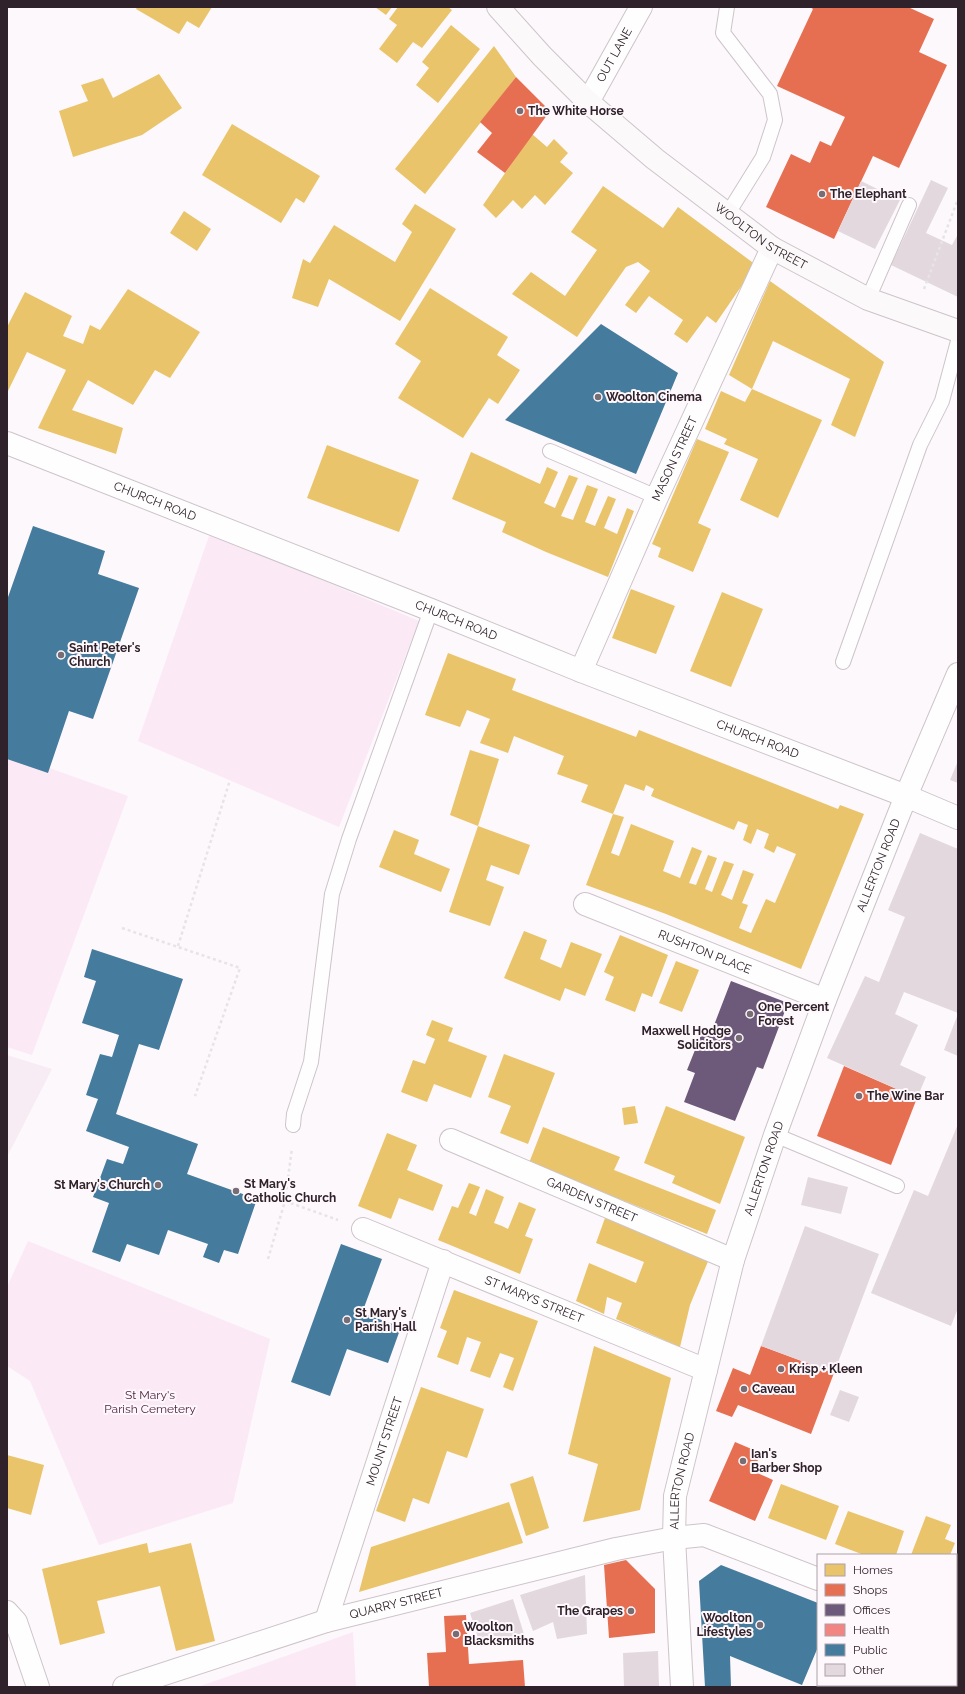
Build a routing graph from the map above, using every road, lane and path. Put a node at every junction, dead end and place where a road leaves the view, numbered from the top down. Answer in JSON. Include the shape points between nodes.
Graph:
{"nodes":[{"id":1,"x":498,"y":7,"type":"edge"},
{"id":2,"x":641,"y":7,"type":"edge"},
{"id":3,"x":727,"y":7,"type":"edge"},
{"id":4,"x":588,"y":102,"type":"junction"},
{"id":5,"x":958,"y":199,"type":"edge"},
{"id":6,"x":910,"y":204,"type":"dead end"},
{"id":7,"x":727,"y":215,"type":"junction"},
{"id":8,"x":772,"y":248,"type":"junction"},
{"id":9,"x":868,"y":299,"type":"junction"},
{"id":10,"x":914,"y":315,"type":"junction"},
{"id":11,"x":958,"y":331,"type":"edge"},
{"id":12,"x":958,"y":341,"type":"edge"},
{"id":13,"x":7,"y":443,"type":"edge"},
{"id":14,"x":550,"y":451,"type":"dead end"},
{"id":15,"x":657,"y":497,"type":"junction"},
{"id":16,"x":432,"y":610,"type":"junction"},
{"id":17,"x":843,"y":662,"type":"dead end"},
{"id":18,"x":581,"y":671,"type":"junction"},
{"id":19,"x":958,"y":674,"type":"edge"},
{"id":20,"x":230,"y":780,"type":"dead end"},
{"id":21,"x":906,"y":796,"type":"junction"},
{"id":22,"x":958,"y":818,"type":"edge"},
{"id":23,"x":584,"y":904,"type":"dead end"},
{"id":24,"x":122,"y":928,"type":"dead end"},
{"id":25,"x":178,"y":946,"type":"junction"},
{"id":26,"x":825,"y":1000,"type":"junction"},
{"id":27,"x":194,"y":1096,"type":"dead end"},
{"id":28,"x":293,"y":1125,"type":"joint"},
{"id":29,"x":775,"y":1134,"type":"junction"},
{"id":30,"x":451,"y":1140,"type":"dead end"},
{"id":31,"x":897,"y":1186,"type":"dead end"},
{"id":32,"x":285,"y":1201,"type":"junction"},
{"id":33,"x":363,"y":1229,"type":"joint"},
{"id":34,"x":268,"y":1259,"type":"dead end"},
{"id":35,"x":733,"y":1260,"type":"junction"},
{"id":36,"x":443,"y":1261,"type":"junction"},
{"id":37,"x":706,"y":1370,"type":"junction"},
{"id":38,"x":674,"y":1538,"type":"junction"},
{"id":39,"x":817,"y":1579,"type":"edge"},
{"id":40,"x":7,"y":1612,"type":"edge"},
{"id":41,"x":326,"y":1621,"type":"junction"},
{"id":42,"x":38,"y":1687,"type":"edge"},
{"id":43,"x":124,"y":1687,"type":"edge"},
{"id":44,"x":682,"y":1687,"type":"edge"}],
"edges":[{"from":1,"to":4,"type":"main road","name":"WOOLTON STREET"},
{"from":2,"to":4,"type":"street","name":"OUT LANE"},
{"from":3,"to":7,"type":"lane","via":[[724,33],[770,94],[775,120],[763,157]]},
{"from":4,"to":7,"type":"main road","name":"WOOLTON STREET"},
{"from":5,"to":10,"type":"path"},
{"from":6,"to":9,"type":"lane"},
{"from":7,"to":8,"type":"main road","name":"WOOLTON STREET"},
{"from":8,"to":9,"type":"main road","name":"WOOLTON STREET"},
{"from":8,"to":15,"type":"street","name":"MASON STREET"},
{"from":9,"to":10,"type":"main road","name":"WOOLTON STREET"},
{"from":10,"to":11,"type":"main road","name":"WOOLTON STREET"},
{"from":12,"to":17,"type":"lane","via":[[942,401],[920,446]]},
{"from":13,"to":16,"type":"street","name":"CHURCH ROAD"},
{"from":14,"to":15,"type":"lane"},
{"from":15,"to":18,"type":"street","name":"MASON STREET"},
{"from":16,"to":18,"type":"street","name":"CHURCH ROAD"},
{"from":16,"to":28,"type":"lane","via":[[349,839],[332,894],[311,1062],[294,1114]]},
{"from":18,"to":21,"type":"street","name":"CHURCH ROAD"},
{"from":19,"to":21,"type":"street","name":"ALLERTON ROAD"},
{"from":20,"to":25,"type":"path"},
{"from":21,"to":22,"type":"street","name":"CHURCH ROAD"},
{"from":21,"to":26,"type":"street","name":"ALLERTON ROAD"},
{"from":23,"to":26,"type":"street","name":"RUSHTON PLACE"},
{"from":24,"to":25,"type":"path"},
{"from":25,"to":27,"type":"path","via":[[240,968]]},
{"from":26,"to":29,"type":"street","name":"ALLERTON ROAD"},
{"from":28,"to":32,"type":"path"},
{"from":29,"to":31,"type":"lane"},
{"from":29,"to":35,"type":"street","name":"ALLERTON ROAD"},
{"from":30,"to":35,"type":"street","name":"GARDEN STREET"},
{"from":32,"to":33,"type":"path"},
{"from":32,"to":34,"type":"path"},
{"from":33,"to":36,"type":"street","name":"ST MARYS STREET"},
{"from":35,"to":37,"type":"street","name":"ALLERTON ROAD"},
{"from":36,"to":37,"type":"street","name":"ST MARYS STREET"},
{"from":36,"to":41,"type":"street","name":"MOUNT STREET"},
{"from":37,"to":38,"type":"street","name":"ALLERTON ROAD","via":[[675,1496]]},
{"from":38,"to":39,"type":"street","name":"QUARRY STREET","via":[[704,1535]]},
{"from":38,"to":41,"type":"street","name":"QUARRY STREET","via":[[616,1549]]},
{"from":38,"to":44,"type":"street","name":"ALLERTON ROAD"},
{"from":40,"to":42,"type":"street","via":[[16,1622]]},
{"from":41,"to":43,"type":"street","name":"QUARRY STREET"}]}
